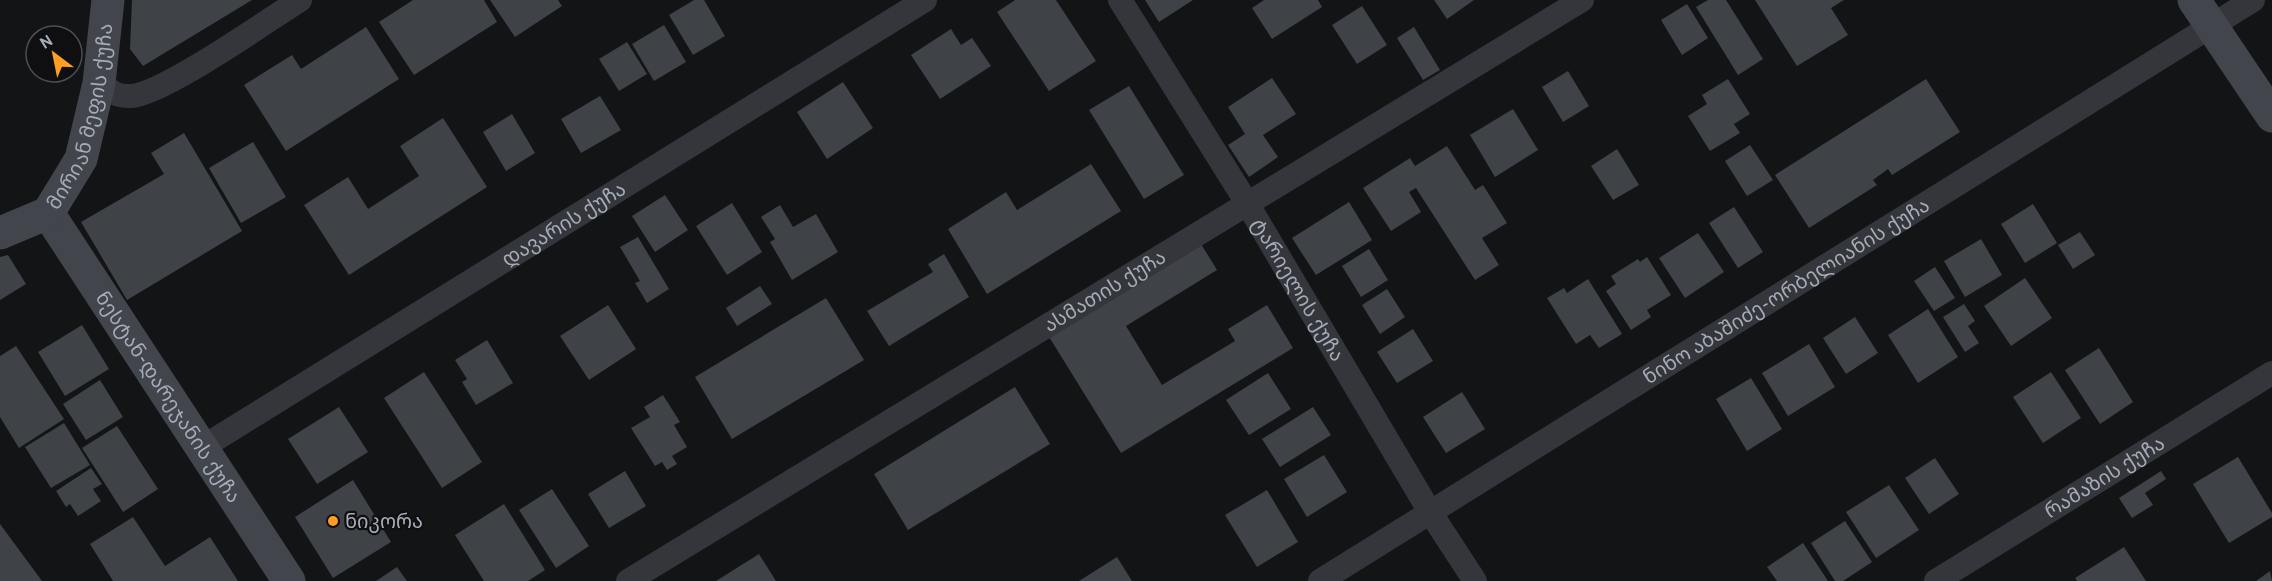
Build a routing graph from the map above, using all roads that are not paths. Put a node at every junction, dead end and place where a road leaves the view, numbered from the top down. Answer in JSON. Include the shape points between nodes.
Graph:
{"nodes":[{"id":1,"x":108,"y":0,"type":"edge"},
{"id":2,"x":300,"y":0,"type":"edge"},
{"id":3,"x":925,"y":0,"type":"edge"},
{"id":4,"x":1120,"y":0,"type":"edge"},
{"id":5,"x":1582,"y":0,"type":"edge"},
{"id":6,"x":2253,"y":0,"type":"edge"},
{"id":7,"x":2202,"y":13,"type":"edge"},
{"id":8,"x":99,"y":83,"type":"junction"},
{"id":9,"x":2272,"y":116,"type":"edge"},
{"id":10,"x":1246,"y":203,"type":"junction"},
{"id":11,"x":48,"y":213,"type":"junction"},
{"id":12,"x":0,"y":233,"type":"edge"},
{"id":13,"x":2272,"y":372,"type":"edge"},
{"id":14,"x":203,"y":447,"type":"junction"},
{"id":15,"x":1430,"y":512,"type":"junction"},
{"id":16,"x":290,"y":581,"type":"edge"},
{"id":17,"x":628,"y":581,"type":"edge"},
{"id":18,"x":1320,"y":581,"type":"edge"},
{"id":19,"x":1475,"y":581,"type":"edge"},
{"id":20,"x":1936,"y":581,"type":"edge"}],
"edges":[{"from":1,"to":8,"type":"street","name":"მირიან მეფის ქუჩა"},
{"from":2,"to":8,"type":"street","via":[[164,85],[133,96],[114,95]]},
{"from":3,"to":14,"type":"street","name":"დავარის ქუჩა"},
{"from":4,"to":10,"type":"street","name":"ტარიელის ქუჩა"},
{"from":5,"to":10,"type":"street","name":"ასმათის ქუჩა"},
{"from":6,"to":7,"type":"street","name":"ნინო აბაშიძე-ორბელიანის ქუჩა"},
{"from":7,"to":9,"type":"street"},
{"from":7,"to":15,"type":"street","name":"ნინო აბაშიძე-ორბელიანის ქუჩა"},
{"from":8,"to":11,"type":"street","name":"მირიან მეფის ქუჩა","via":[[81,159]]},
{"from":10,"to":15,"type":"street","name":"ტარიელის ქუჩა"},
{"from":10,"to":17,"type":"street","name":"ასმათის ქუჩა"},
{"from":11,"to":12,"type":"street","name":"მირიან მეფის ქუჩა"},
{"from":11,"to":14,"type":"street","name":"ნესტან-დარეჯანის ქუჩა"},
{"from":13,"to":20,"type":"street","name":"რამაზის ქუჩა"},
{"from":14,"to":16,"type":"street","name":"ნესტან-დარეჯანის ქუჩა"},
{"from":15,"to":18,"type":"street","name":"ნინო აბაშიძე-ორბელიანის ქუჩა"},
{"from":15,"to":19,"type":"street","name":"ტარიელის ქუჩა"}]}
